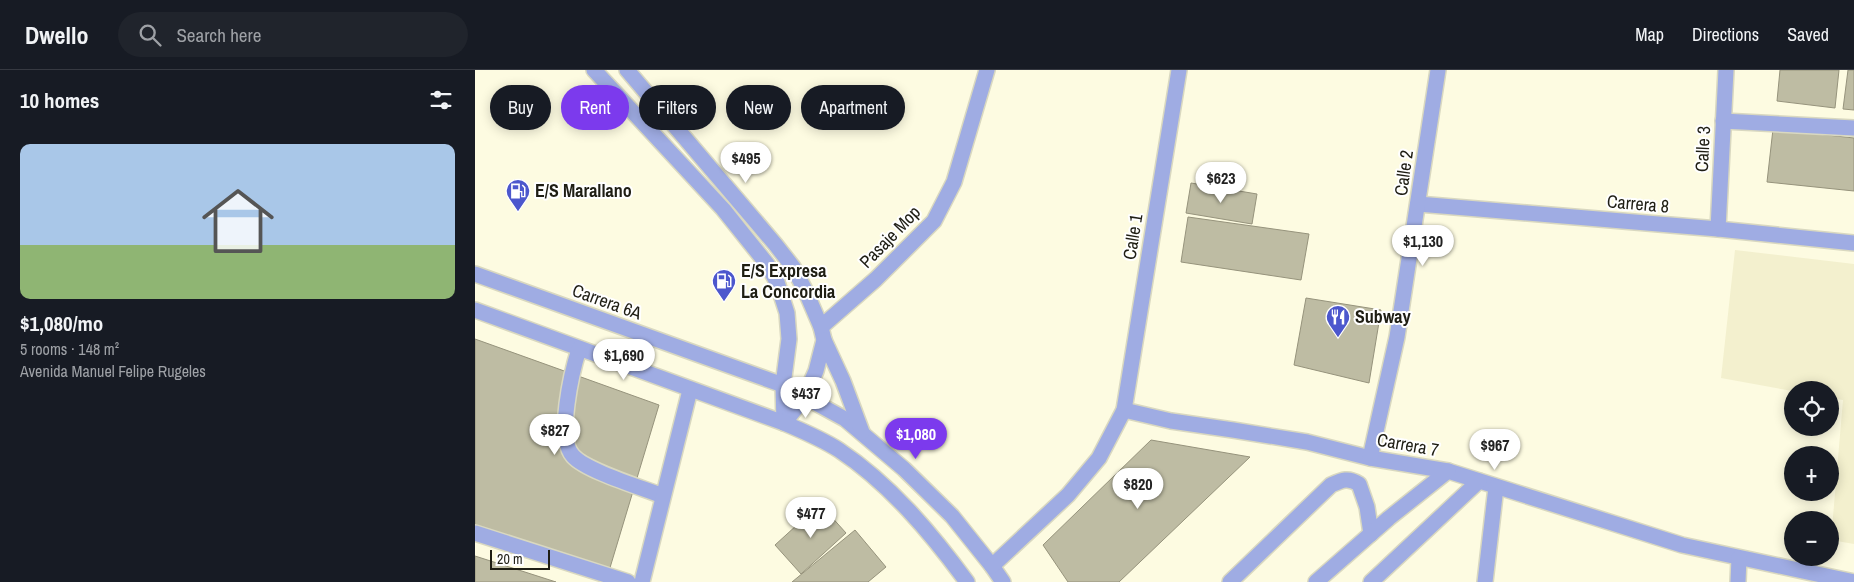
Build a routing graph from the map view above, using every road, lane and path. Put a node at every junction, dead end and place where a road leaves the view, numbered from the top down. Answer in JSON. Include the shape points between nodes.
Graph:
{"nodes":[{"id":1,"x":594,"y":70,"type":"edge"},
{"id":2,"x":627,"y":70,"type":"edge"},
{"id":3,"x":987,"y":70,"type":"edge"},
{"id":4,"x":1179,"y":70,"type":"edge"},
{"id":5,"x":1438,"y":70,"type":"edge"},
{"id":6,"x":1726,"y":70,"type":"edge"},
{"id":7,"x":1723,"y":121,"type":"junction"},
{"id":8,"x":1854,"y":128,"type":"edge"},
{"id":9,"x":1418,"y":204,"type":"junction"},
{"id":10,"x":1717,"y":229,"type":"junction"},
{"id":11,"x":1854,"y":243,"type":"edge"},
{"id":12,"x":475,"y":274,"type":"edge"},
{"id":13,"x":475,"y":310,"type":"edge"},
{"id":14,"x":822,"y":333,"type":"junction"},
{"id":15,"x":579,"y":349,"type":"junction"},
{"id":16,"x":783,"y":385,"type":"junction"},
{"id":17,"x":690,"y":390,"type":"junction"},
{"id":18,"x":804,"y":398,"type":"junction"},
{"id":19,"x":1124,"y":410,"type":"junction"},
{"id":20,"x":785,"y":423,"type":"junction"},
{"id":21,"x":863,"y":433,"type":"junction"},
{"id":22,"x":1370,"y":458,"type":"junction"},
{"id":23,"x":1448,"y":471,"type":"junction"},
{"id":24,"x":1479,"y":481,"type":"junction"},
{"id":25,"x":1496,"y":487,"type":"junction"},
{"id":26,"x":663,"y":496,"type":"junction"},
{"id":27,"x":475,"y":533,"type":"edge"},
{"id":28,"x":1371,"y":534,"type":"junction"},
{"id":29,"x":1739,"y":558,"type":"junction"},
{"id":30,"x":993,"y":566,"type":"junction"},
{"id":31,"x":629,"y":582,"type":"edge"},
{"id":32,"x":642,"y":582,"type":"edge"},
{"id":33,"x":967,"y":582,"type":"edge"},
{"id":34,"x":1003,"y":582,"type":"edge"},
{"id":35,"x":1230,"y":582,"type":"edge"},
{"id":36,"x":1317,"y":582,"type":"edge"},
{"id":37,"x":1371,"y":582,"type":"edge"},
{"id":38,"x":1485,"y":582,"type":"edge"},
{"id":39,"x":1738,"y":582,"type":"edge"},
{"id":40,"x":1854,"y":582,"type":"edge"}],
"edges":[{"from":1,"to":16,"type":"street","via":[[717,202],[767,264],[787,313],[789,340]]},
{"from":2,"to":14,"type":"street","via":[[737,196],[793,267]]},
{"from":3,"to":14,"type":"street","name":"Pasaje Mop","via":[[954,182],[934,221]]},
{"from":4,"to":19,"type":"street","name":"Calle 1"},
{"from":5,"to":9,"type":"street","name":"Calle 2"},
{"from":6,"to":7,"type":"street","name":"Calle 3"},
{"from":7,"to":8,"type":"street"},
{"from":7,"to":10,"type":"street","name":"Calle 3"},
{"from":9,"to":10,"type":"street","name":"Carrera 8"},
{"from":9,"to":22,"type":"street","name":"Calle 2","via":[[1397,337]]},
{"from":10,"to":11,"type":"street","name":"Carrera 8"},
{"from":12,"to":16,"type":"street","name":"Carrera 6A"},
{"from":13,"to":15,"type":"street"},
{"from":14,"to":18,"type":"street","via":[[816,371]]},
{"from":14,"to":21,"type":"street"},
{"from":15,"to":17,"type":"street"},
{"from":15,"to":26,"type":"street","via":[[570,379],[565,440],[573,456],[590,468]]},
{"from":16,"to":18,"type":"street","name":"Carrera 6A"},
{"from":16,"to":20,"type":"street"},
{"from":17,"to":20,"type":"street"},
{"from":17,"to":26,"type":"street"},
{"from":18,"to":20,"type":"street"},
{"from":18,"to":21,"type":"street","name":"Carrera 6A","via":[[845,419]]},
{"from":19,"to":22,"type":"street","name":"Carrera 7","via":[[1171,421],[1307,442]]},
{"from":19,"to":30,"type":"street","name":"Calle 1","via":[[1099,458],[1068,495]]},
{"from":20,"to":33,"type":"street","via":[[817,437],[859,464],[943,549]]},
{"from":21,"to":30,"type":"street","name":"Carrera 6A","via":[[952,516]]},
{"from":22,"to":23,"type":"street","name":"Carrera 7"},
{"from":23,"to":24,"type":"street","name":"Carrera 7"},
{"from":23,"to":28,"type":"street"},
{"from":24,"to":25,"type":"street","name":"Carrera 7"},
{"from":24,"to":37,"type":"street"},
{"from":25,"to":29,"type":"street","name":"Carrera 7","via":[[1682,545]]},
{"from":25,"to":38,"type":"street"},
{"from":26,"to":32,"type":"street"},
{"from":27,"to":31,"type":"street"},
{"from":28,"to":35,"type":"street","via":[[1359,484],[1345,479],[1331,484]]},
{"from":28,"to":36,"type":"street"},
{"from":29,"to":39,"type":"street"},
{"from":29,"to":40,"type":"street","name":"Carrera 7"},
{"from":30,"to":34,"type":"street","name":"Carrera 6A"}]}
